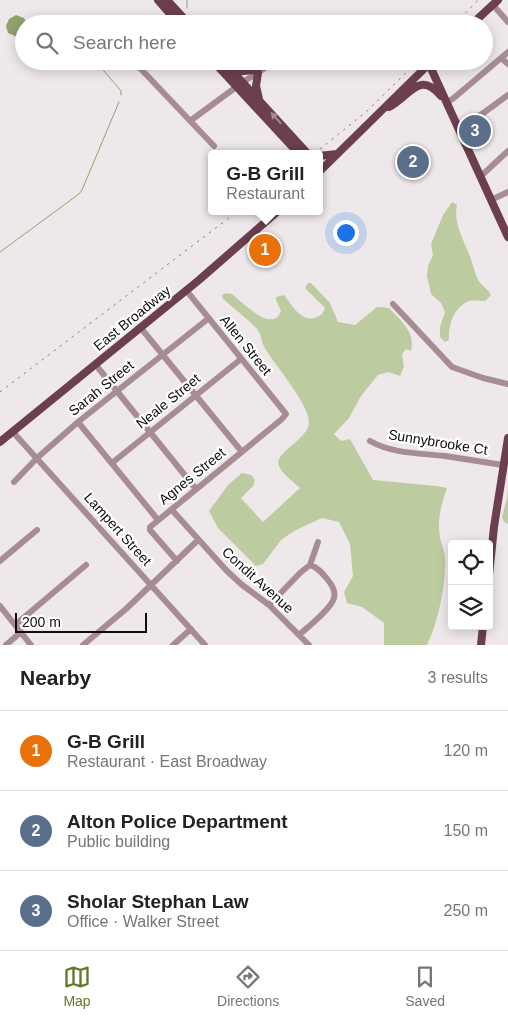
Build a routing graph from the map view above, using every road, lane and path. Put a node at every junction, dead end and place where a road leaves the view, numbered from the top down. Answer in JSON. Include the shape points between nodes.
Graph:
{"nodes":[{"id":1,"x":158,"y":0,"type":"edge"},
{"id":2,"x":167,"y":0,"type":"edge"},
{"id":3,"x":497,"y":2,"type":"edge"},
{"id":4,"x":171,"y":15,"type":"edge"},
{"id":5,"x":181,"y":15,"type":"edge"},
{"id":6,"x":482,"y":15,"type":"edge"},
{"id":7,"x":508,"y":22,"type":"edge"},
{"id":8,"x":508,"y":52,"type":"edge"},
{"id":9,"x":501,"y":58,"type":"junction"},
{"id":10,"x":508,"y":64,"type":"edge"},
{"id":11,"x":493,"y":65,"type":"edge"},
{"id":12,"x":142,"y":70,"type":"edge"},
{"id":13,"x":224,"y":70,"type":"edge"},
{"id":14,"x":230,"y":70,"type":"edge"},
{"id":15,"x":238,"y":70,"type":"edge"},
{"id":16,"x":252,"y":70,"type":"edge"},
{"id":17,"x":259,"y":70,"type":"edge"},
{"id":18,"x":260,"y":70,"type":"edge"},
{"id":19,"x":423,"y":70,"type":"edge"},
{"id":20,"x":433,"y":70,"type":"edge"},
{"id":21,"x":487,"y":70,"type":"edge"},
{"id":22,"x":240,"y":84,"type":"junction"},
{"id":23,"x":508,"y":95,"type":"edge"},
{"id":24,"x":260,"y":101,"type":"junction"},
{"id":25,"x":446,"y":103,"type":"junction"},
{"id":26,"x":381,"y":111,"type":"junction"},
{"id":27,"x":190,"y":121,"type":"junction"},
{"id":28,"x":457,"y":126,"type":"junction"},
{"id":29,"x":214,"y":146,"type":"dead end"},
{"id":30,"x":301,"y":150,"type":"edge"},
{"id":31,"x":301,"y":150,"type":"edge"},
{"id":32,"x":508,"y":151,"type":"edge"},
{"id":33,"x":337,"y":154,"type":"junction"},
{"id":34,"x":323,"y":156,"type":"edge"},
{"id":35,"x":323,"y":167,"type":"edge"},
{"id":36,"x":480,"y":177,"type":"junction"},
{"id":37,"x":508,"y":192,"type":"edge"},
{"id":38,"x":491,"y":200,"type":"junction"},
{"id":39,"x":273,"y":215,"type":"edge"},
{"id":40,"x":508,"y":236,"type":"edge"},
{"id":41,"x":186,"y":290,"type":"junction"},
{"id":42,"x":393,"y":304,"type":"dead end"},
{"id":43,"x":208,"y":318,"type":"junction"},
{"id":44,"x":140,"y":327,"type":"junction"},
{"id":45,"x":163,"y":354,"type":"junction"},
{"id":46,"x":241,"y":358,"type":"junction"},
{"id":47,"x":95,"y":364,"type":"junction"},
{"id":48,"x":508,"y":384,"type":"edge"},
{"id":49,"x":117,"y":391,"type":"junction"},
{"id":50,"x":196,"y":395,"type":"junction"},
{"id":51,"x":286,"y":416,"type":"joint"},
{"id":52,"x":78,"y":422,"type":"junction"},
{"id":53,"x":12,"y":431,"type":"junction"},
{"id":54,"x":150,"y":432,"type":"junction"},
{"id":55,"x":508,"y":438,"type":"edge"},
{"id":56,"x":370,"y":441,"type":"dead end"},
{"id":57,"x":0,"y":442,"type":"edge"},
{"id":58,"x":242,"y":452,"type":"junction"},
{"id":59,"x":37,"y":458,"type":"junction"},
{"id":60,"x":112,"y":463,"type":"junction"},
{"id":61,"x":503,"y":465,"type":"junction"},
{"id":62,"x":14,"y":482,"type":"dead end"},
{"id":63,"x":196,"y":489,"type":"junction"},
{"id":64,"x":172,"y":510,"type":"junction"},
{"id":65,"x":158,"y":520,"type":"junction"},
{"id":66,"x":37,"y":530,"type":"dead end"},
{"id":67,"x":198,"y":540,"type":"junction"},
{"id":68,"x":318,"y":542,"type":"dead end"},
{"id":69,"x":493,"y":544,"type":"edge"},
{"id":70,"x":0,"y":561,"type":"edge"},
{"id":71,"x":178,"y":561,"type":"junction"},
{"id":72,"x":86,"y":565,"type":"dead end"},
{"id":73,"x":310,"y":566,"type":"junction"},
{"id":74,"x":152,"y":585,"type":"junction"},
{"id":75,"x":269,"y":605,"type":"junction"},
{"id":76,"x":0,"y":606,"type":"edge"},
{"id":77,"x":15,"y":625,"type":"junction"},
{"id":78,"x":191,"y":629,"type":"junction"},
{"id":79,"x":483,"y":630,"type":"edge"},
{"id":80,"x":21,"y":632,"type":"junction"},
{"id":81,"x":299,"y":635,"type":"junction"},
{"id":82,"x":6,"y":645,"type":"edge"},
{"id":83,"x":31,"y":645,"type":"edge"},
{"id":84,"x":83,"y":645,"type":"edge"},
{"id":85,"x":173,"y":645,"type":"edge"},
{"id":86,"x":205,"y":645,"type":"edge"},
{"id":87,"x":309,"y":645,"type":"edge"},
{"id":88,"x":481,"y":645,"type":"edge"}],
"edges":[{"from":1,"to":4,"type":"main road"},
{"from":2,"to":5,"type":"main road"},
{"from":3,"to":6,"type":"main road"},
{"from":3,"to":7,"type":"street"},
{"from":8,"to":9,"type":"street"},
{"from":9,"to":10,"type":"street"},
{"from":9,"to":11,"type":"street"},
{"from":12,"to":27,"type":"street"},
{"from":13,"to":22,"type":"main road"},
{"from":14,"to":22,"type":"main road"},
{"from":15,"to":16,"type":"main road"},
{"from":17,"to":22,"type":"street"},
{"from":18,"to":24,"type":"main road","via":[[256,86]]},
{"from":19,"to":26,"type":"main road"},
{"from":20,"to":25,"type":"main road"},
{"from":21,"to":25,"type":"street"},
{"from":22,"to":24,"type":"main road"},
{"from":22,"to":27,"type":"street"},
{"from":22,"to":30,"type":"main road"},
{"from":23,"to":28,"type":"street","via":[[482,114]]},
{"from":31,"to":24,"type":"main road","one_way":true},
{"from":25,"to":26,"type":"main road","via":[[432,87],[423,84],[412,88],[398,102]]},
{"from":25,"to":28,"type":"main road"},
{"from":26,"to":33,"type":"main road"},
{"from":27,"to":29,"type":"street"},
{"from":28,"to":36,"type":"main road"},
{"from":32,"to":36,"type":"street"},
{"from":33,"to":34,"type":"main road"},
{"from":33,"to":35,"type":"main road"},
{"from":36,"to":38,"type":"main road"},
{"from":37,"to":38,"type":"street"},
{"from":38,"to":40,"type":"main road"},
{"from":39,"to":41,"type":"main road","name":"East Broadway"},
{"from":41,"to":43,"type":"street","name":"Allen Street"},
{"from":41,"to":44,"type":"main road","name":"East Broadway"},
{"from":42,"to":48,"type":"street","via":[[452,367]]},
{"from":43,"to":45,"type":"street","name":"Sarah Street"},
{"from":43,"to":46,"type":"street","name":"Allen Street"},
{"from":44,"to":45,"type":"street"},
{"from":44,"to":47,"type":"main road","name":"East Broadway"},
{"from":45,"to":49,"type":"street","name":"Sarah Street"},
{"from":45,"to":50,"type":"street"},
{"from":46,"to":50,"type":"street","name":"Neale Street"},
{"from":46,"to":51,"type":"street","name":"Allen Street"},
{"from":47,"to":49,"type":"street"},
{"from":47,"to":53,"type":"main road","name":"East Broadway"},
{"from":49,"to":52,"type":"street","name":"Sarah Street"},
{"from":49,"to":54,"type":"street"},
{"from":50,"to":54,"type":"street","name":"Neale Street"},
{"from":50,"to":58,"type":"street"},
{"from":51,"to":58,"type":"street","name":"Agnes Street"},
{"from":52,"to":59,"type":"street","name":"Sarah Street"},
{"from":52,"to":60,"type":"street"},
{"from":53,"to":57,"type":"main road","name":"East Broadway"},
{"from":53,"to":59,"type":"street","name":"Lampert Street"},
{"from":54,"to":60,"type":"street","name":"Neale Street"},
{"from":54,"to":63,"type":"street"},
{"from":55,"to":61,"type":"main road"},
{"from":56,"to":61,"type":"street","name":"Sunnybrooke Ct","via":[[380,447],[408,453]]},
{"from":58,"to":63,"type":"street","name":"Agnes Street"},
{"from":59,"to":62,"type":"street","name":"Sarah Street"},
{"from":59,"to":74,"type":"street","name":"Lampert Street"},
{"from":60,"to":65,"type":"street"},
{"from":61,"to":69,"type":"main road"},
{"from":63,"to":64,"type":"street","name":"Agnes Street"},
{"from":64,"to":65,"type":"street","name":"Agnes Street"},
{"from":64,"to":67,"type":"street","name":"Condit Avenue"},
{"from":65,"to":71,"type":"street","name":"Agnes Street","via":[[150,530]]},
{"from":66,"to":70,"type":"street"},
{"from":67,"to":71,"type":"street"},
{"from":67,"to":75,"type":"street","name":"Condit Avenue","via":[[233,577]]},
{"from":68,"to":73,"type":"street"},
{"from":71,"to":74,"type":"street"},
{"from":72,"to":77,"type":"street"},
{"from":73,"to":75,"type":"street"},
{"from":73,"to":81,"type":"street","via":[[316,567],[326,577],[334,590],[334,597]]},
{"from":74,"to":78,"type":"street","name":"Lampert Street"},
{"from":74,"to":84,"type":"street"},
{"from":75,"to":81,"type":"street","name":"Condit Avenue"},
{"from":76,"to":77,"type":"street"},
{"from":77,"to":80,"type":"street"},
{"from":78,"to":85,"type":"street"},
{"from":78,"to":86,"type":"street","name":"Lampert Street"},
{"from":79,"to":88,"type":"main road"},
{"from":80,"to":82,"type":"street"},
{"from":80,"to":83,"type":"street"},
{"from":81,"to":87,"type":"street","name":"Condit Avenue"}]}
